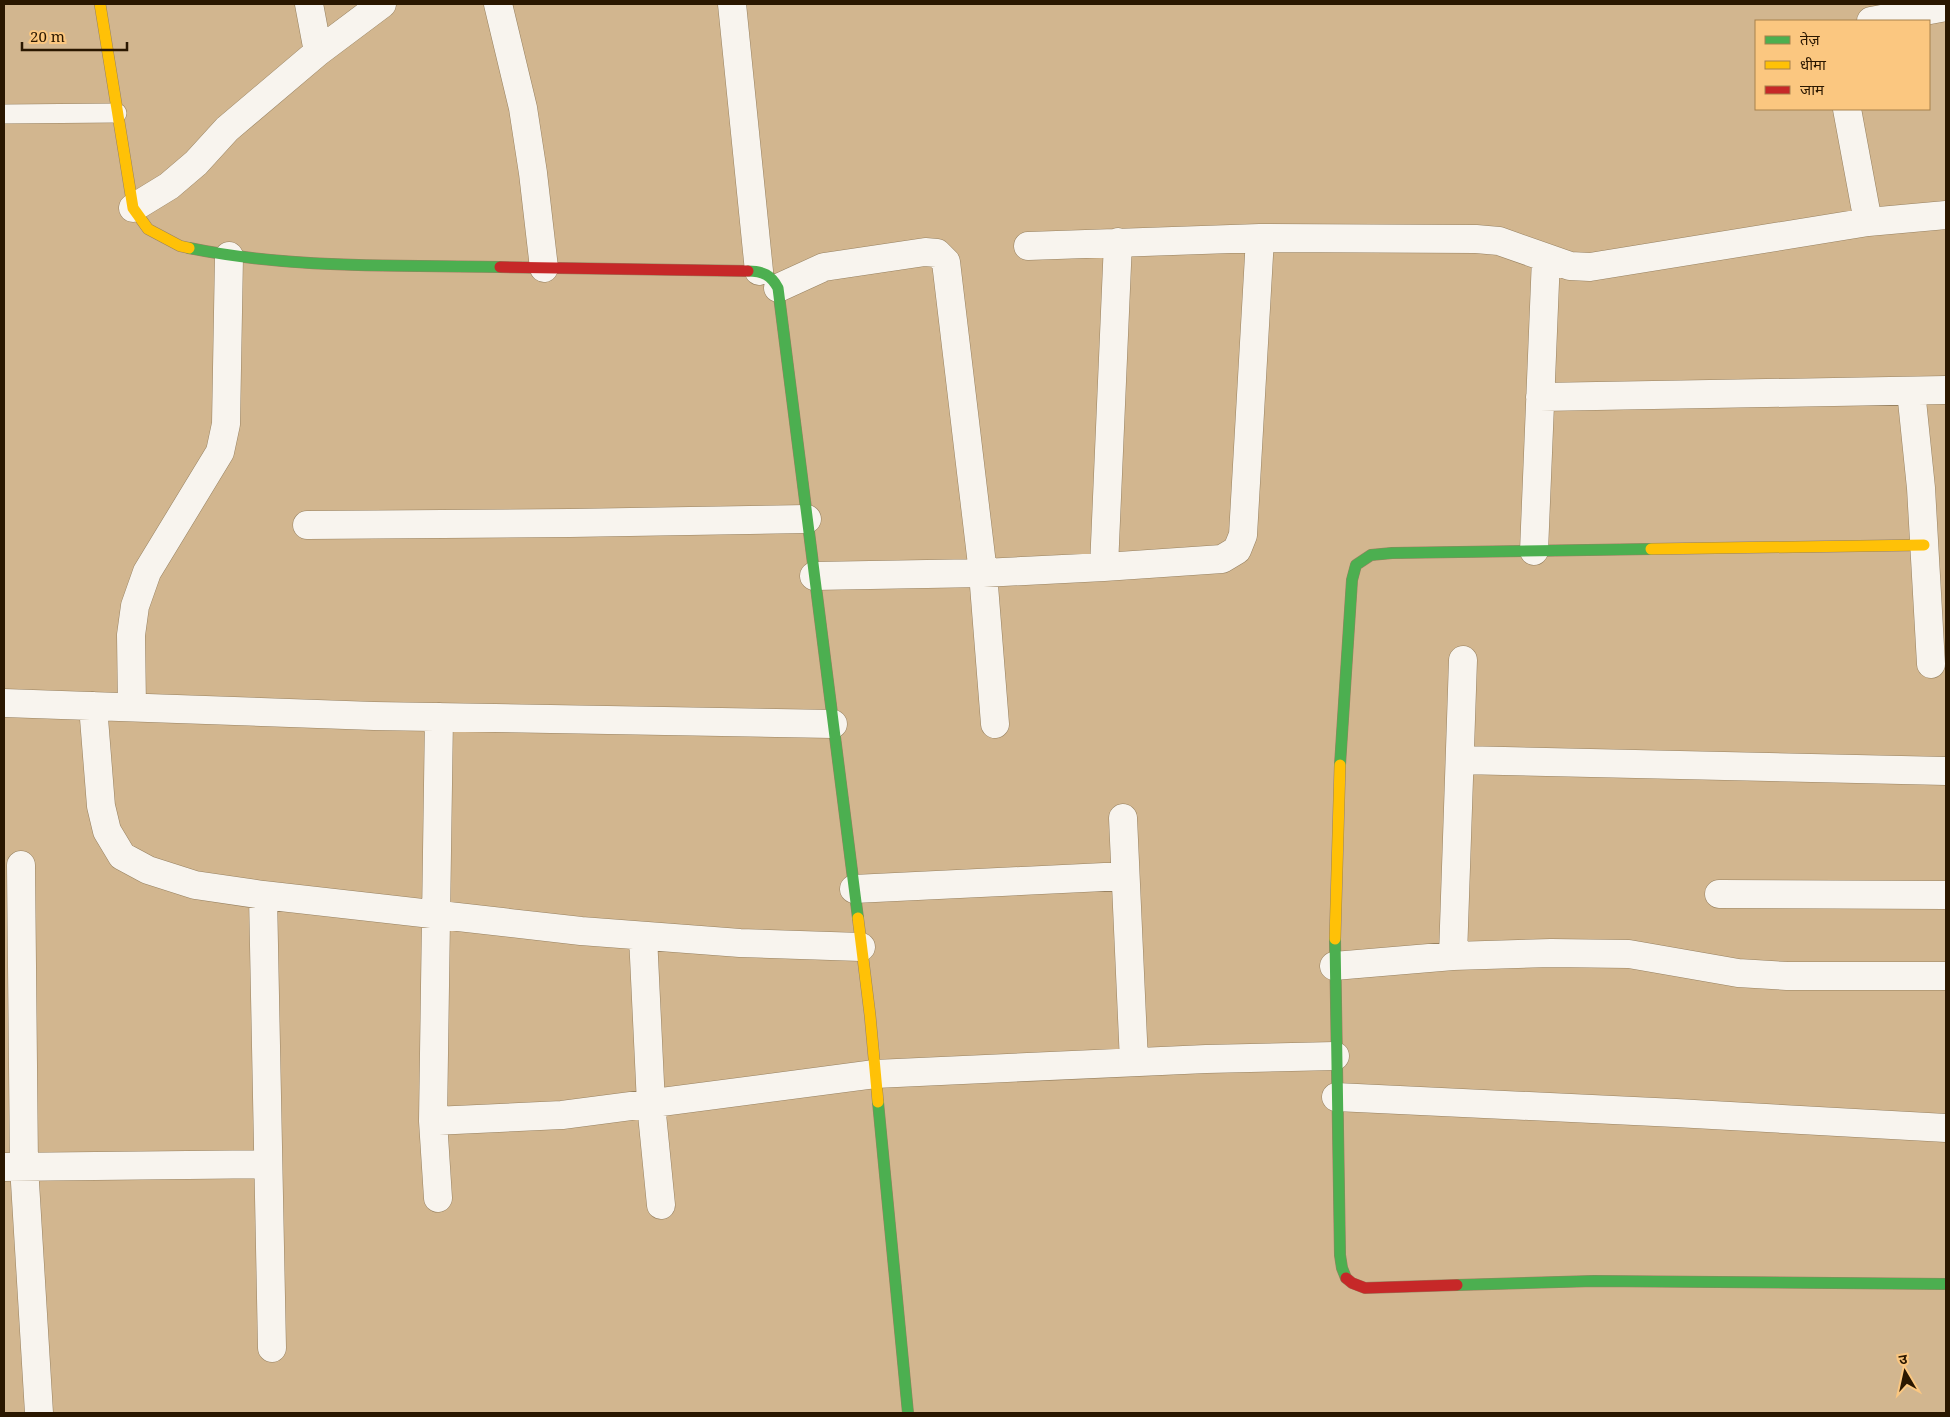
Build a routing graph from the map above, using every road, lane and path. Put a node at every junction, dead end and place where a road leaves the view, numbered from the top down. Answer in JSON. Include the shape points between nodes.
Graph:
{"nodes":[{"id":1,"x":100,"y":4,"type":"edge"},
{"id":2,"x":309,"y":4,"type":"edge"},
{"id":3,"x":382,"y":4,"type":"edge"},
{"id":4,"x":498,"y":4,"type":"edge"},
{"id":5,"x":732,"y":4,"type":"edge"},
{"id":6,"x":1941,"y":6,"type":"edge"},
{"id":7,"x":1876,"y":20,"type":"edge"},
{"id":8,"x":318,"y":52,"type":"junction"},
{"id":9,"x":1847,"y":110,"type":"edge"},
{"id":10,"x":117,"y":113,"type":"junction"},
{"id":11,"x":4,"y":114,"type":"edge"},
{"id":12,"x":133,"y":208,"type":"junction"},
{"id":13,"x":1946,"y":215,"type":"edge"},
{"id":14,"x":1868,"y":222,"type":"junction"},
{"id":15,"x":1260,"y":238,"type":"junction"},
{"id":16,"x":1118,"y":242,"type":"junction"},
{"id":17,"x":1028,"y":246,"type":"dead end"},
{"id":18,"x":229,"y":256,"type":"junction"},
{"id":19,"x":1546,"y":258,"type":"junction"},
{"id":20,"x":544,"y":268,"type":"junction"},
{"id":21,"x":768,"y":279,"type":"junction"},
{"id":22,"x":1946,"y":390,"type":"edge"},
{"id":23,"x":1911,"y":391,"type":"junction"},
{"id":24,"x":1540,"y":397,"type":"junction"},
{"id":25,"x":807,"y":519,"type":"junction"},
{"id":26,"x":307,"y":525,"type":"dead end"},
{"id":27,"x":1924,"y":545,"type":"junction"},
{"id":28,"x":1534,"y":551,"type":"junction"},
{"id":29,"x":1104,"y":568,"type":"junction"},
{"id":30,"x":983,"y":573,"type":"junction"},
{"id":31,"x":814,"y":576,"type":"junction"},
{"id":32,"x":1463,"y":660,"type":"dead end"},
{"id":33,"x":1930,"y":664,"type":"dead end"},
{"id":34,"x":4,"y":703,"type":"edge"},
{"id":35,"x":93,"y":706,"type":"junction"},
{"id":36,"x":132,"y":707,"type":"junction"},
{"id":37,"x":439,"y":717,"type":"junction"},
{"id":38,"x":833,"y":724,"type":"junction"},
{"id":39,"x":995,"y":724,"type":"dead end"},
{"id":40,"x":1460,"y":760,"type":"junction"},
{"id":41,"x":1946,"y":771,"type":"edge"},
{"id":42,"x":1123,"y":818,"type":"dead end"},
{"id":43,"x":21,"y":864,"type":"dead end"},
{"id":44,"x":1126,"y":876,"type":"junction"},
{"id":45,"x":854,"y":889,"type":"junction"},
{"id":46,"x":1719,"y":894,"type":"dead end"},
{"id":47,"x":1946,"y":894,"type":"edge"},
{"id":48,"x":263,"y":895,"type":"junction"},
{"id":49,"x":435,"y":916,"type":"junction"},
{"id":50,"x":644,"y":936,"type":"junction"},
{"id":51,"x":861,"y":947,"type":"junction"},
{"id":52,"x":13,"y":955,"type":"edge"},
{"id":53,"x":1453,"y":956,"type":"junction"},
{"id":54,"x":1334,"y":966,"type":"junction"},
{"id":55,"x":1946,"y":976,"type":"edge"},
{"id":56,"x":1335,"y":1056,"type":"junction"},
{"id":57,"x":1134,"y":1062,"type":"junction"},
{"id":58,"x":875,"y":1074,"type":"junction"},
{"id":59,"x":1336,"y":1097,"type":"junction"},
{"id":60,"x":651,"y":1104,"type":"junction"},
{"id":61,"x":433,"y":1121,"type":"junction"},
{"id":62,"x":1946,"y":1128,"type":"edge"},
{"id":63,"x":268,"y":1164,"type":"junction"},
{"id":64,"x":14,"y":1166,"type":"edge"},
{"id":65,"x":438,"y":1198,"type":"dead end"},
{"id":66,"x":661,"y":1205,"type":"dead end"},
{"id":67,"x":1946,"y":1284,"type":"edge"},
{"id":68,"x":272,"y":1348,"type":"dead end"},
{"id":69,"x":39,"y":1413,"type":"edge"},
{"id":70,"x":908,"y":1413,"type":"edge"}],
"edges":[{"from":1,"to":10,"type":"street"},
{"from":2,"to":8,"type":"street"},
{"from":3,"to":8,"type":"street"},
{"from":4,"to":20,"type":"street","via":[[523,108]]},
{"from":5,"to":21,"type":"street"},
{"from":6,"to":7,"type":"street"},
{"from":8,"to":12,"type":"street","via":[[227,129],[170,186]]},
{"from":9,"to":14,"type":"street"},
{"from":10,"to":11,"type":"lane"},
{"from":10,"to":12,"type":"street"},
{"from":12,"to":18,"type":"street","via":[[148,229],[180,246]]},
{"from":13,"to":14,"type":"street"},
{"from":14,"to":19,"type":"street","via":[[1590,267],[1570,266]]},
{"from":15,"to":16,"type":"street"},
{"from":15,"to":19,"type":"street","via":[[1499,241]]},
{"from":15,"to":29,"type":"street","via":[[1243,535],[1237,550],[1222,559]]},
{"from":16,"to":17,"type":"street"},
{"from":16,"to":29,"type":"street"},
{"from":18,"to":20,"type":"street","via":[[310,264]]},
{"from":18,"to":36,"type":"street","via":[[226,424],[220,452],[147,572],[135,606],[131,635]]},
{"from":19,"to":24,"type":"street"},
{"from":20,"to":21,"type":"street"},
{"from":21,"to":25,"type":"street"},
{"from":21,"to":30,"type":"street","via":[[925,252],[937,254],[946,262]]},
{"from":22,"to":23,"type":"street"},
{"from":23,"to":24,"type":"street"},
{"from":23,"to":27,"type":"street"},
{"from":24,"to":28,"type":"street"},
{"from":25,"to":26,"type":"street"},
{"from":25,"to":31,"type":"street"},
{"from":27,"to":28,"type":"street"},
{"from":27,"to":33,"type":"street"},
{"from":28,"to":54,"type":"street","via":[[1392,553],[1372,555],[1356,565],[1352,580],[1338,801]]},
{"from":29,"to":30,"type":"street"},
{"from":30,"to":31,"type":"street"},
{"from":30,"to":39,"type":"street"},
{"from":31,"to":38,"type":"street"},
{"from":32,"to":40,"type":"street"},
{"from":34,"to":35,"type":"street"},
{"from":35,"to":36,"type":"street"},
{"from":35,"to":48,"type":"street","via":[[101,806],[107,832],[122,856],[148,870],[195,885]]},
{"from":36,"to":37,"type":"street"},
{"from":37,"to":38,"type":"street"},
{"from":37,"to":49,"type":"street"},
{"from":38,"to":45,"type":"street"},
{"from":40,"to":41,"type":"street"},
{"from":40,"to":53,"type":"street"},
{"from":42,"to":44,"type":"street"},
{"from":43,"to":52,"type":"street"},
{"from":44,"to":45,"type":"street"},
{"from":44,"to":57,"type":"street"},
{"from":45,"to":51,"type":"street"},
{"from":46,"to":47,"type":"street"},
{"from":48,"to":49,"type":"street"},
{"from":48,"to":63,"type":"street"},
{"from":49,"to":50,"type":"street"},
{"from":49,"to":61,"type":"street"},
{"from":50,"to":51,"type":"street"},
{"from":50,"to":60,"type":"street"},
{"from":51,"to":58,"type":"street"},
{"from":52,"to":64,"type":"street"},
{"from":53,"to":54,"type":"street"},
{"from":53,"to":55,"type":"street","via":[[1629,954],[1738,973]]},
{"from":54,"to":56,"type":"street"},
{"from":56,"to":57,"type":"street"},
{"from":56,"to":59,"type":"street"},
{"from":57,"to":58,"type":"street"},
{"from":58,"to":60,"type":"street"},
{"from":58,"to":70,"type":"street"},
{"from":59,"to":62,"type":"street"},
{"from":59,"to":67,"type":"street","via":[[1342,1271],[1350,1283],[1365,1288],[1594,1281]]},
{"from":60,"to":61,"type":"street","via":[[562,1115]]},
{"from":60,"to":66,"type":"street"},
{"from":61,"to":65,"type":"street"},
{"from":63,"to":64,"type":"street"},
{"from":63,"to":68,"type":"street"},
{"from":64,"to":69,"type":"street"}]}
